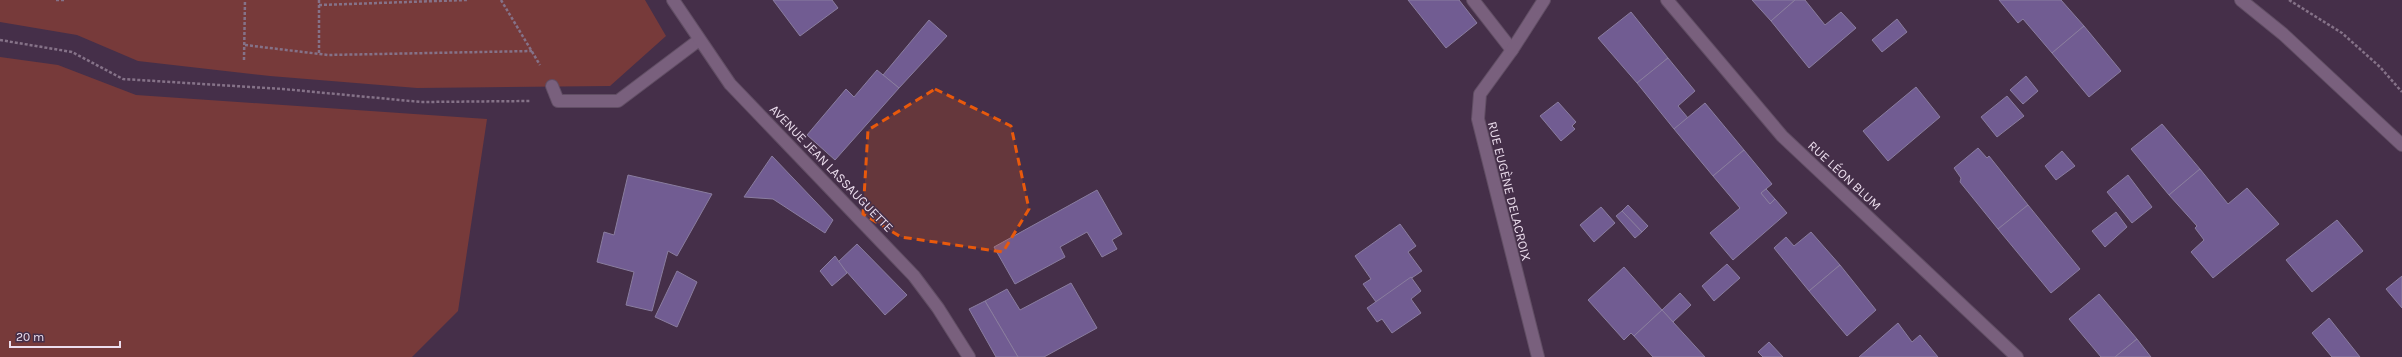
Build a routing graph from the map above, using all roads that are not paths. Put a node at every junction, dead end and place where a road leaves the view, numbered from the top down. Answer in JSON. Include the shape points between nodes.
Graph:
{"nodes":[{"id":1,"x":673,"y":0,"type":"edge"},
{"id":2,"x":1473,"y":0,"type":"edge"},
{"id":3,"x":1544,"y":0,"type":"edge"},
{"id":4,"x":1667,"y":0,"type":"edge"},
{"id":5,"x":2242,"y":0,"type":"edge"},
{"id":6,"x":699,"y":40,"type":"junction"},
{"id":7,"x":1512,"y":50,"type":"junction"},
{"id":8,"x":552,"y":86,"type":"road end"},
{"id":9,"x":2402,"y":145,"type":"edge"},
{"id":10,"x":969,"y":357,"type":"edge"},
{"id":11,"x":1538,"y":357,"type":"edge"},
{"id":12,"x":2017,"y":357,"type":"edge"}],
"edges":[{"from":1,"to":6,"type":"street","name":"AVENUE JEAN LASSAUGUETTE"},
{"from":2,"to":7,"type":"street"},
{"from":3,"to":7,"type":"street","name":"RUE EUGÈNE DELACROIX"},
{"from":4,"to":12,"type":"street","name":"RUE LÉON BLUM","via":[[1782,136]]},
{"from":5,"to":9,"type":"street","via":[[2283,34]]},
{"from":6,"to":8,"type":"street","via":[[618,100],[558,101]]},
{"from":6,"to":10,"type":"street","name":"AVENUE JEAN LASSAUGUETTE","via":[[730,84],[914,276]]},
{"from":7,"to":11,"type":"street","name":"RUE EUGÈNE DELACROIX","via":[[1480,94],[1478,119]]}]}
